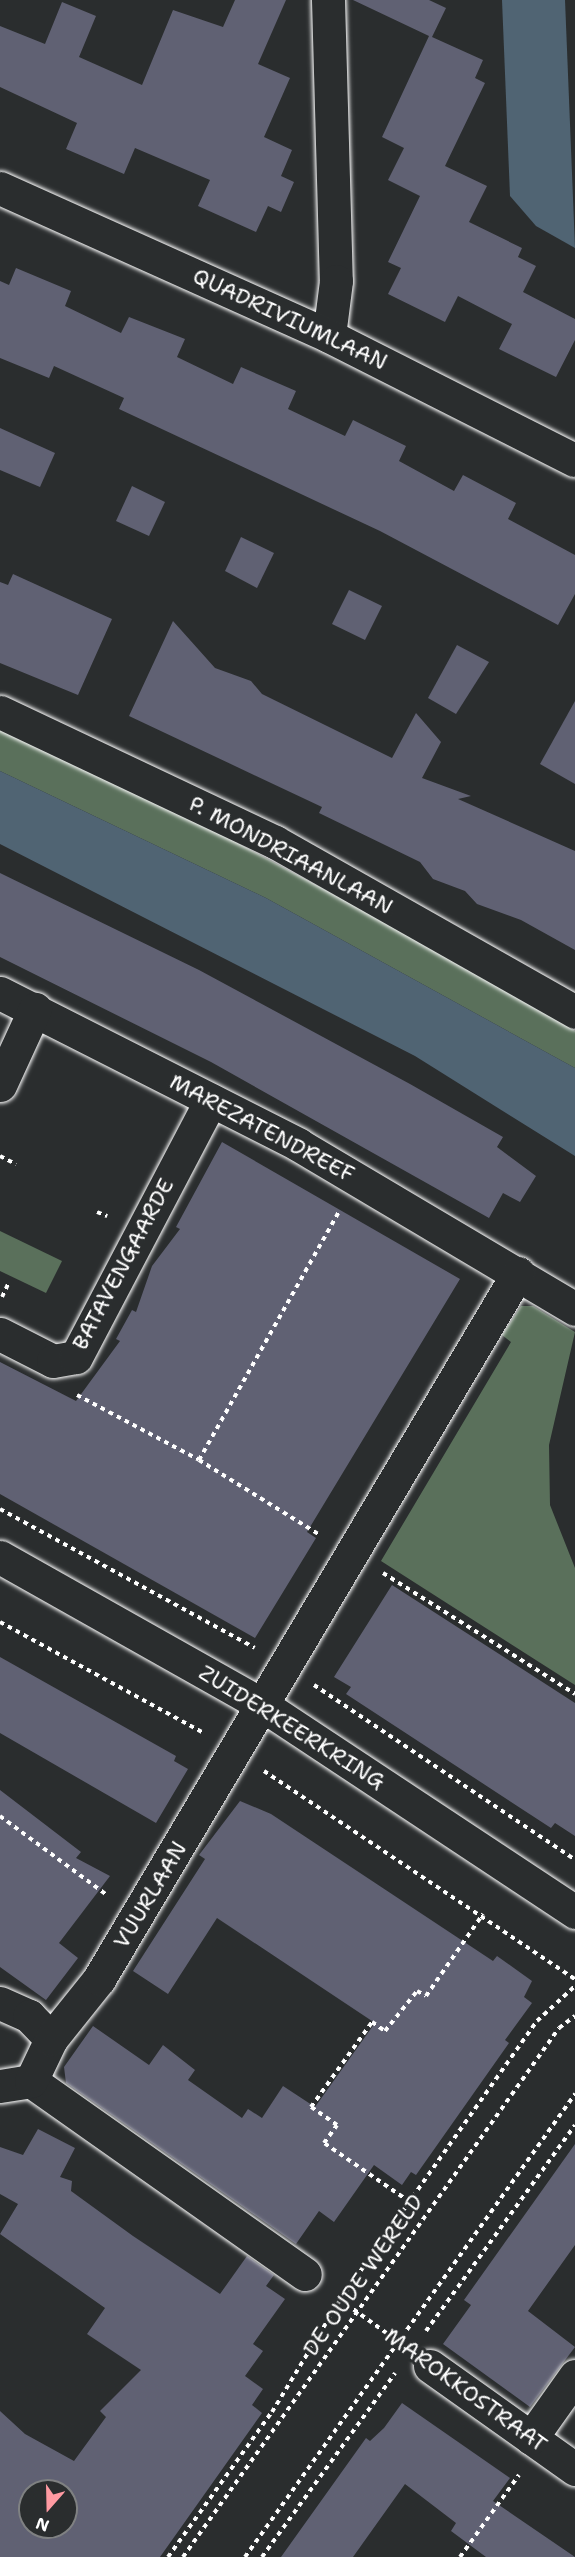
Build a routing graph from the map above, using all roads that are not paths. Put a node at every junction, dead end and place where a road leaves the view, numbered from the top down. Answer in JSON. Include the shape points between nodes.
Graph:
{"nodes":[{"id":1,"x":328,"y":0,"type":"edge"},
{"id":2,"x":0,"y":188,"type":"edge"},
{"id":3,"x":329,"y":336,"type":"junction"},
{"id":4,"x":575,"y":460,"type":"edge"},
{"id":5,"x":0,"y":712,"type":"edge"},
{"id":6,"x":0,"y":993,"type":"edge"},
{"id":7,"x":35,"y":1009,"type":"junction"},
{"id":8,"x":575,"y":1012,"type":"edge"},
{"id":9,"x":0,"y":1084,"type":"edge"},
{"id":10,"x":211,"y":1100,"type":"junction"},
{"id":11,"x":518,"y":1274,"type":"junction"},
{"id":12,"x":575,"y":1309,"type":"edge"},
{"id":13,"x":0,"y":1334,"type":"edge"},
{"id":14,"x":0,"y":1557,"type":"edge"},
{"id":15,"x":261,"y":1704,"type":"junction"},
{"id":16,"x":575,"y":1912,"type":"edge"},
{"id":17,"x":0,"y":2003,"type":"edge"},
{"id":18,"x":51,"y":2039,"type":"junction"},
{"id":19,"x":16,"y":2084,"type":"edge"},
{"id":20,"x":305,"y":2274,"type":"dead end"},
{"id":21,"x":430,"y":2366,"type":"road end"},
{"id":22,"x":575,"y":2376,"type":"edge"},
{"id":23,"x":536,"y":2441,"type":"junction"},
{"id":24,"x":575,"y":2469,"type":"edge"}],
"edges":[{"from":1,"to":3,"type":"street","via":[[336,281]]},
{"from":2,"to":3,"type":"street","name":"QUADRIVIUMLAAN"},
{"from":3,"to":4,"type":"street","name":"QUADRIVIUMLAAN"},
{"from":5,"to":8,"type":"street","name":"P. MONDRIAANLAAN","via":[[275,842]]},
{"from":6,"to":7,"type":"street","name":"MAREZATENDREEF"},
{"from":7,"to":9,"type":"street"},
{"from":7,"to":10,"type":"street","name":"MAREZATENDREEF"},
{"from":10,"to":11,"type":"street","name":"MAREZATENDREEF"},
{"from":10,"to":13,"type":"street","name":"BATAVENGAARDE","via":[[76,1357],[61,1359]]},
{"from":11,"to":12,"type":"street","name":"MAREZATENDREEF"},
{"from":11,"to":15,"type":"street","via":[[338,1546]]},
{"from":14,"to":15,"type":"street","name":"ZUIDERKEERKRING"},
{"from":15,"to":16,"type":"street","name":"ZUIDERKEERKRING"},
{"from":15,"to":18,"type":"street","name":"VUURLAAN","via":[[99,1979]]},
{"from":17,"to":18,"type":"street","via":[[29,2016]]},
{"from":18,"to":19,"type":"street","name":"VUURLAAN"},
{"from":19,"to":20,"type":"street","name":"VUURLAAN"},
{"from":21,"to":23,"type":"street","name":"MAROKKOSTRAAT"},
{"from":22,"to":23,"type":"street"},
{"from":23,"to":24,"type":"street","name":"MAROKKOSTRAAT"}]}
